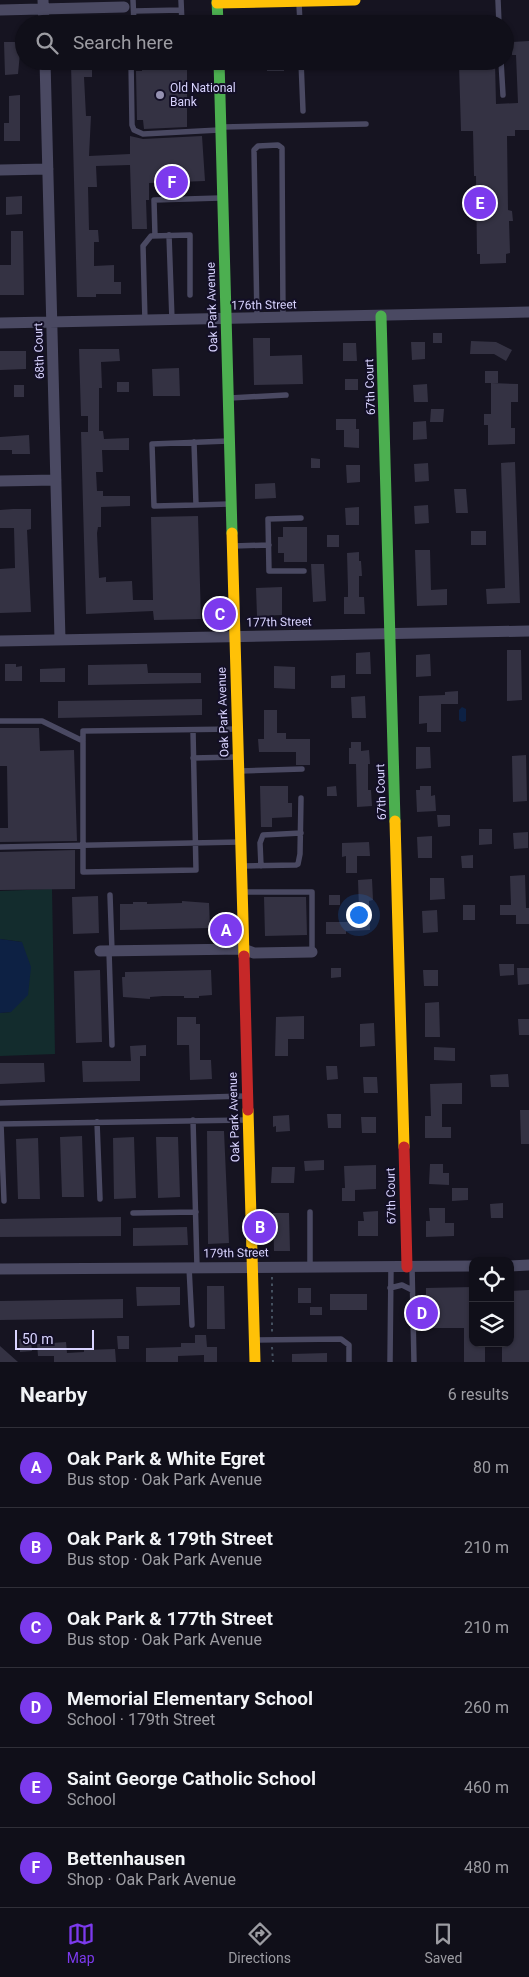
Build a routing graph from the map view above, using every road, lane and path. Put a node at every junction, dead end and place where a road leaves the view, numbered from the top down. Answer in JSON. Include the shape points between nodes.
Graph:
{"nodes":[{"id":1,"x":181,"y":0,"type":"edge"},
{"id":2,"x":355,"y":0,"type":"edge"},
{"id":3,"x":498,"y":0,"type":"edge"},
{"id":4,"x":299,"y":1,"type":"junction"},
{"id":5,"x":217,"y":2,"type":"edge"},
{"id":6,"x":44,"y":4,"type":"edge"},
{"id":7,"x":130,"y":6,"type":"edge"},
{"id":8,"x":0,"y":10,"type":"edge"},
{"id":9,"x":182,"y":10,"type":"junction"},
{"id":10,"x":182,"y":15,"type":"edge"},
{"id":11,"x":218,"y":15,"type":"edge"},
{"id":12,"x":300,"y":15,"type":"edge"},
{"id":13,"x":499,"y":15,"type":"edge"},
{"id":14,"x":45,"y":70,"type":"edge"},
{"id":15,"x":131,"y":70,"type":"edge"},
{"id":16,"x":219,"y":70,"type":"edge"},
{"id":17,"x":301,"y":70,"type":"edge"},
{"id":18,"x":502,"y":70,"type":"edge"},
{"id":19,"x":503,"y":95,"type":"dead end"},
{"id":20,"x":302,"y":111,"type":"dead end"},
{"id":21,"x":366,"y":124,"type":"dead end"},
{"id":22,"x":221,"y":128,"type":"junction"},
{"id":23,"x":48,"y":169,"type":"junction"},
{"id":24,"x":0,"y":170,"type":"edge"},
{"id":25,"x":222,"y":198,"type":"junction"},
{"id":26,"x":169,"y":235,"type":"junction"},
{"id":27,"x":155,"y":236,"type":"junction"},
{"id":28,"x":190,"y":294,"type":"dead end"},
{"id":29,"x":529,"y":312,"type":"edge"},
{"id":30,"x":381,"y":316,"type":"junction"},
{"id":31,"x":257,"y":318,"type":"junction"},
{"id":32,"x":283,"y":318,"type":"junction"},
{"id":33,"x":226,"y":319,"type":"junction"},
{"id":34,"x":172,"y":320,"type":"junction"},
{"id":35,"x":145,"y":321,"type":"junction"},
{"id":36,"x":52,"y":322,"type":"junction"},
{"id":37,"x":0,"y":324,"type":"edge"},
{"id":38,"x":286,"y":396,"type":"dead end"},
{"id":39,"x":228,"y":398,"type":"junction"},
{"id":40,"x":229,"y":441,"type":"junction"},
{"id":41,"x":194,"y":442,"type":"junction"},
{"id":42,"x":56,"y":480,"type":"junction"},
{"id":43,"x":0,"y":481,"type":"edge"},
{"id":44,"x":231,"y":504,"type":"junction"},
{"id":45,"x":196,"y":505,"type":"junction"},
{"id":46,"x":301,"y":518,"type":"dead end"},
{"id":47,"x":269,"y":545,"type":"junction"},
{"id":48,"x":232,"y":546,"type":"junction"},
{"id":49,"x":304,"y":570,"type":"dead end"},
{"id":50,"x":529,"y":631,"type":"edge"},
{"id":51,"x":391,"y":633,"type":"junction"},
{"id":52,"x":234,"y":636,"type":"junction"},
{"id":53,"x":60,"y":640,"type":"junction"},
{"id":54,"x":0,"y":641,"type":"edge"},
{"id":55,"x":0,"y":722,"type":"edge"},
{"id":56,"x":237,"y":729,"type":"junction"},
{"id":57,"x":193,"y":730,"type":"junction"},
{"id":58,"x":83,"y":741,"type":"junction"},
{"id":59,"x":238,"y":757,"type":"junction"},
{"id":60,"x":193,"y":758,"type":"junction"},
{"id":61,"x":302,"y":769,"type":"dead end"},
{"id":62,"x":238,"y":771,"type":"junction"},
{"id":63,"x":301,"y":798,"type":"dead end"},
{"id":64,"x":301,"y":833,"type":"junction"},
{"id":65,"x":240,"y":842,"type":"junction"},
{"id":66,"x":195,"y":843,"type":"junction"},
{"id":67,"x":0,"y":846,"type":"edge"},
{"id":68,"x":83,"y":846,"type":"junction"},
{"id":69,"x":241,"y":866,"type":"junction"},
{"id":70,"x":260,"y":866,"type":"junction"},
{"id":71,"x":242,"y":892,"type":"junction"},
{"id":72,"x":110,"y":895,"type":"dead end"},
{"id":73,"x":243,"y":949,"type":"junction"},
{"id":74,"x":107,"y":951,"type":"junction"},
{"id":75,"x":312,"y":952,"type":"joint"},
{"id":76,"x":112,"y":1045,"type":"dead end"},
{"id":77,"x":247,"y":1096,"type":"junction"},
{"id":78,"x":0,"y":1103,"type":"edge"},
{"id":79,"x":193,"y":1120,"type":"junction"},
{"id":80,"x":248,"y":1120,"type":"junction"},
{"id":81,"x":97,"y":1122,"type":"junction"},
{"id":82,"x":1,"y":1124,"type":"edge"},
{"id":83,"x":100,"y":1199,"type":"dead end"},
{"id":84,"x":4,"y":1201,"type":"dead end"},
{"id":85,"x":196,"y":1212,"type":"junction"},
{"id":86,"x":310,"y":1212,"type":"dead end"},
{"id":87,"x":133,"y":1213,"type":"dead end"},
{"id":88,"x":529,"y":1265,"type":"edge"},
{"id":89,"x":469,"y":1266,"type":"edge"},
{"id":90,"x":514,"y":1266,"type":"edge"},
{"id":91,"x":252,"y":1267,"type":"junction"},
{"id":92,"x":310,"y":1267,"type":"junction"},
{"id":93,"x":391,"y":1267,"type":"junction"},
{"id":94,"x":409,"y":1267,"type":"junction"},
{"id":95,"x":193,"y":1268,"type":"junction"},
{"id":96,"x":0,"y":1269,"type":"edge"},
{"id":97,"x":272,"y":1276,"type":"dead end"},
{"id":98,"x":390,"y":1288,"type":"junction"},
{"id":99,"x":412,"y":1290,"type":"junction"},
{"id":100,"x":192,"y":1325,"type":"dead end"},
{"id":101,"x":254,"y":1340,"type":"junction"},
{"id":102,"x":272,"y":1340,"type":"junction"},
{"id":103,"x":254,"y":1362,"type":"edge"},
{"id":104,"x":273,"y":1362,"type":"edge"},
{"id":105,"x":349,"y":1362,"type":"edge"},
{"id":106,"x":390,"y":1362,"type":"edge"},
{"id":107,"x":414,"y":1362,"type":"edge"}],
"edges":[{"from":1,"to":9,"type":"lane"},
{"from":2,"to":4,"type":"street"},
{"from":3,"to":13,"type":"lane"},
{"from":4,"to":5,"type":"street"},
{"from":4,"to":12,"type":"lane"},
{"from":5,"to":11,"type":"street"},
{"from":6,"to":7,"type":"street"},
{"from":6,"to":8,"type":"street"},
{"from":7,"to":9,"type":"lane"},
{"from":9,"to":10,"type":"lane"},
{"from":14,"to":23,"type":"street","name":"68th Court"},
{"from":15,"to":22,"type":"lane","via":[[134,130],[143,134]]},
{"from":16,"to":22,"type":"street","name":"Oak Park Avenue"},
{"from":17,"to":20,"type":"lane"},
{"from":18,"to":19,"type":"lane"},
{"from":21,"to":22,"type":"lane"},
{"from":22,"to":25,"type":"street","name":"Oak Park Avenue"},
{"from":23,"to":24,"type":"street"},
{"from":23,"to":36,"type":"street","name":"68th Court"},
{"from":25,"to":27,"type":"lane","via":[[154,200]]},
{"from":25,"to":33,"type":"street","name":"Oak Park Avenue"},
{"from":26,"to":27,"type":"lane"},
{"from":26,"to":28,"type":"lane","via":[[190,235]]},
{"from":26,"to":34,"type":"lane"},
{"from":27,"to":35,"type":"lane","via":[[151,236],[143,246]]},
{"from":29,"to":30,"type":"street","name":"176th Street"},
{"from":30,"to":32,"type":"street","name":"176th Street"},
{"from":30,"to":51,"type":"street","name":"67th Court"},
{"from":31,"to":32,"type":"street","name":"176th Street"},
{"from":31,"to":32,"type":"lane","via":[[254,150],[258,146],[278,145],[282,148]]},
{"from":31,"to":33,"type":"street","name":"176th Street"},
{"from":33,"to":34,"type":"street","name":"176th Street"},
{"from":33,"to":39,"type":"street","name":"Oak Park Avenue"},
{"from":34,"to":35,"type":"street","name":"176th Street"},
{"from":35,"to":36,"type":"street","name":"176th Street"},
{"from":36,"to":37,"type":"street","name":"176th Street"},
{"from":36,"to":42,"type":"street","name":"68th Court"},
{"from":38,"to":39,"type":"lane"},
{"from":39,"to":40,"type":"street","name":"Oak Park Avenue"},
{"from":40,"to":41,"type":"lane"},
{"from":40,"to":44,"type":"street","name":"Oak Park Avenue"},
{"from":41,"to":45,"type":"lane"},
{"from":41,"to":45,"type":"lane","via":[[152,444],[154,506]]},
{"from":42,"to":43,"type":"street"},
{"from":42,"to":53,"type":"street","name":"68th Court"},
{"from":44,"to":45,"type":"lane"},
{"from":44,"to":48,"type":"street","name":"Oak Park Avenue"},
{"from":46,"to":47,"type":"lane","via":[[268,518]]},
{"from":47,"to":48,"type":"lane"},
{"from":47,"to":49,"type":"lane","via":[[269,571]]},
{"from":48,"to":52,"type":"street","name":"Oak Park Avenue"},
{"from":50,"to":51,"type":"street","name":"177th Street"},
{"from":51,"to":52,"type":"street","name":"177th Street"},
{"from":51,"to":94,"type":"street","name":"67th Court"},
{"from":52,"to":53,"type":"street","name":"177th Street"},
{"from":52,"to":56,"type":"street","name":"Oak Park Avenue"},
{"from":53,"to":54,"type":"street","name":"177th Street"},
{"from":55,"to":58,"type":"lane","via":[[42,721]]},
{"from":56,"to":57,"type":"lane"},
{"from":56,"to":59,"type":"street","name":"Oak Park Avenue"},
{"from":57,"to":58,"type":"lane","via":[[83,731]]},
{"from":57,"to":60,"type":"lane"},
{"from":58,"to":68,"type":"lane"},
{"from":59,"to":60,"type":"lane"},
{"from":59,"to":62,"type":"street","name":"Oak Park Avenue"},
{"from":60,"to":66,"type":"lane"},
{"from":61,"to":62,"type":"lane"},
{"from":62,"to":65,"type":"street","name":"Oak Park Avenue"},
{"from":63,"to":64,"type":"lane"},
{"from":64,"to":70,"type":"lane","via":[[267,834],[261,839]]},
{"from":64,"to":70,"type":"lane","via":[[298,864]]},
{"from":65,"to":66,"type":"lane"},
{"from":65,"to":69,"type":"street","name":"Oak Park Avenue"},
{"from":66,"to":68,"type":"lane"},
{"from":66,"to":68,"type":"lane","via":[[196,870],[83,872]]},
{"from":67,"to":68,"type":"lane"},
{"from":69,"to":70,"type":"lane"},
{"from":69,"to":71,"type":"street","name":"Oak Park Avenue"},
{"from":71,"to":73,"type":"street","name":"Oak Park Avenue"},
{"from":71,"to":75,"type":"lane","via":[[312,892]]},
{"from":72,"to":74,"type":"lane"},
{"from":73,"to":74,"type":"street"},
{"from":73,"to":75,"type":"street","via":[[254,953]]},
{"from":73,"to":77,"type":"street","name":"Oak Park Avenue"},
{"from":74,"to":76,"type":"lane"},
{"from":77,"to":78,"type":"lane"},
{"from":77,"to":80,"type":"street","name":"Oak Park Avenue"},
{"from":79,"to":80,"type":"lane"},
{"from":79,"to":81,"type":"lane"},
{"from":79,"to":85,"type":"lane"},
{"from":80,"to":91,"type":"street","name":"Oak Park Avenue"},
{"from":81,"to":82,"type":"lane"},
{"from":81,"to":83,"type":"lane"},
{"from":82,"to":84,"type":"lane"},
{"from":85,"to":87,"type":"lane"},
{"from":85,"to":95,"type":"lane"},
{"from":86,"to":92,"type":"lane"},
{"from":88,"to":90,"type":"street"},
{"from":89,"to":94,"type":"street","name":"179th Street"},
{"from":91,"to":92,"type":"street","name":"179th Street"},
{"from":91,"to":95,"type":"street","name":"179th Street"},
{"from":91,"to":101,"type":"street","name":"Oak Park Avenue"},
{"from":92,"to":93,"type":"street","name":"179th Street"},
{"from":93,"to":94,"type":"street","name":"179th Street"},
{"from":93,"to":98,"type":"lane"},
{"from":94,"to":99,"type":"lane"},
{"from":95,"to":96,"type":"street","name":"179th Street"},
{"from":95,"to":100,"type":"lane"},
{"from":97,"to":102,"type":"path"},
{"from":98,"to":99,"type":"lane","via":[[402,1285]]},
{"from":98,"to":106,"type":"lane"},
{"from":99,"to":107,"type":"lane"},
{"from":101,"to":102,"type":"lane"},
{"from":101,"to":103,"type":"street","name":"Oak Park Avenue"},
{"from":102,"to":104,"type":"path"},
{"from":102,"to":105,"type":"lane","via":[[340,1339],[349,1345]]}]}
